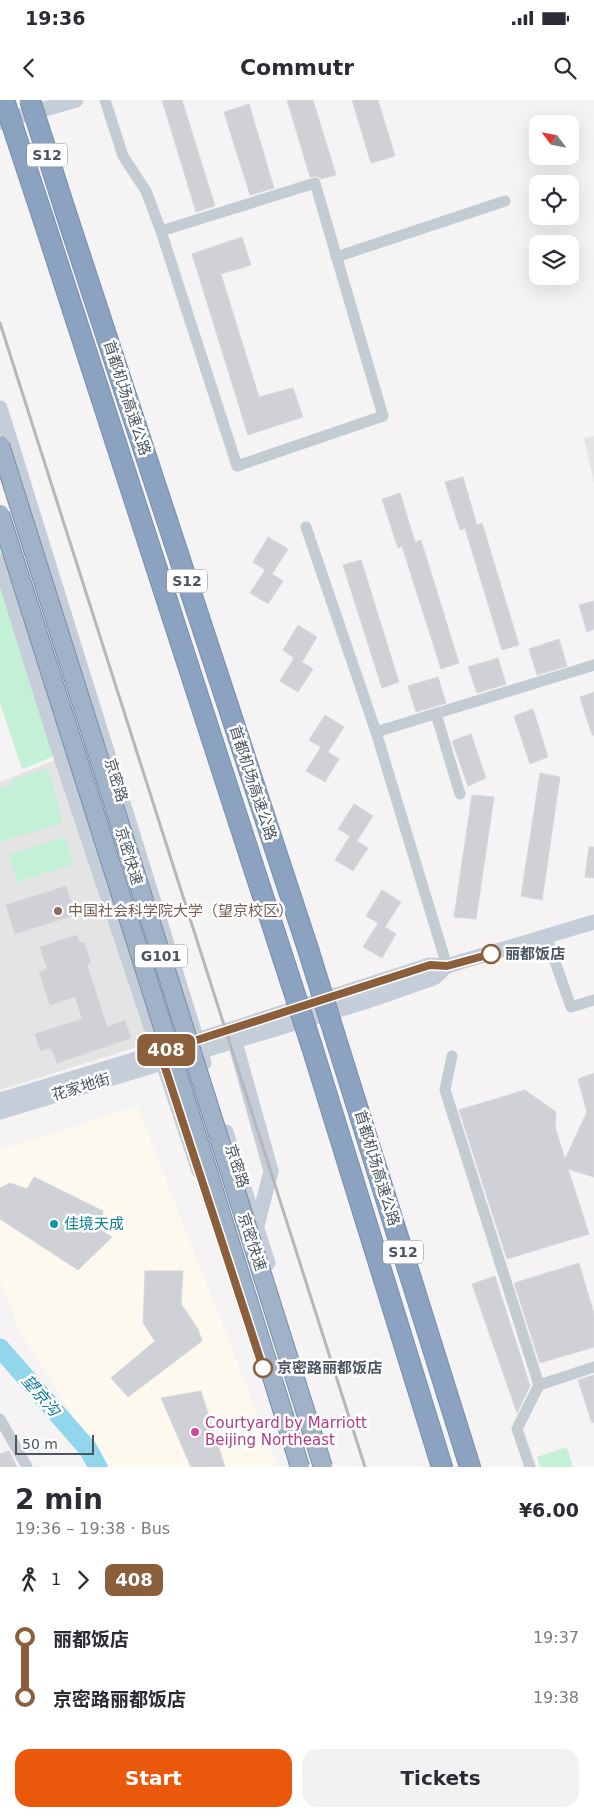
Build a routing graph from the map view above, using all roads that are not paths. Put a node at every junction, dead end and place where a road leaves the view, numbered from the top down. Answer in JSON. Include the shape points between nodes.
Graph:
{"nodes":[{"id":1,"x":4,"y":100,"type":"edge"},
{"id":2,"x":30,"y":100,"type":"edge"},
{"id":3,"x":76,"y":100,"type":"edge"},
{"id":4,"x":105,"y":100,"type":"edge"},
{"id":5,"x":0,"y":122,"type":"edge"},
{"id":6,"x":505,"y":201,"type":"dead end"},
{"id":7,"x":162,"y":231,"type":"junction"},
{"id":8,"x":336,"y":256,"type":"junction"},
{"id":9,"x":0,"y":408,"type":"edge"},
{"id":10,"x":0,"y":445,"type":"edge"},
{"id":11,"x":0,"y":514,"type":"edge"},
{"id":12,"x":306,"y":527,"type":"dead end"},
{"id":13,"x":0,"y":562,"type":"edge"},
{"id":14,"x":594,"y":665,"type":"edge"},
{"id":15,"x":436,"y":714,"type":"junction"},
{"id":16,"x":376,"y":732,"type":"junction"},
{"id":17,"x":460,"y":794,"type":"dead end"},
{"id":18,"x":594,"y":922,"type":"edge"},
{"id":19,"x":546,"y":936,"type":"junction"},
{"id":20,"x":447,"y":966,"type":"junction"},
{"id":21,"x":594,"y":1000,"type":"edge"},
{"id":22,"x":235,"y":1042,"type":"junction"},
{"id":23,"x":199,"y":1046,"type":"junction"},
{"id":24,"x":452,"y":1056,"type":"dead end"},
{"id":25,"x":161,"y":1057,"type":"junction"},
{"id":26,"x":0,"y":1100,"type":"edge"},
{"id":27,"x":0,"y":1112,"type":"edge"},
{"id":28,"x":256,"y":1227,"type":"junction"},
{"id":29,"x":594,"y":1367,"type":"edge"},
{"id":30,"x":538,"y":1385,"type":"junction"},
{"id":31,"x":0,"y":1419,"type":"edge"},
{"id":32,"x":27,"y":1467,"type":"edge"},
{"id":33,"x":299,"y":1467,"type":"edge"},
{"id":34,"x":324,"y":1467,"type":"edge"},
{"id":35,"x":330,"y":1467,"type":"edge"},
{"id":36,"x":442,"y":1467,"type":"edge"},
{"id":37,"x":470,"y":1467,"type":"edge"},
{"id":38,"x":530,"y":1467,"type":"edge"}],
"edges":[{"from":1,"to":36,"type":"highway","name":"首都机场高速公路","number":"S12","bridge":true,"via":[[312,1047]]},
{"from":2,"to":37,"type":"highway","name":"首都机场高速公路","number":"S12","bridge":true,"via":[[309,952]]},
{"from":3,"to":5,"type":"main road"},
{"from":4,"to":7,"type":"street","via":[[124,156],[146,191]]},
{"from":6,"to":8,"type":"street"},
{"from":7,"to":8,"type":"street","via":[[315,183]]},
{"from":7,"to":8,"type":"street","via":[[237,466],[383,416]]},
{"from":9,"to":23,"type":"main road","name":"京密路","number":"G101"},
{"from":10,"to":34,"type":"highway","name":"京密快速","number":"G101","bridge":true},
{"from":11,"to":33,"type":"highway","name":"京密快速","number":"G101","bridge":true},
{"from":12,"to":16,"type":"street"},
{"from":13,"to":25,"type":"main road","number":"G101"},
{"from":14,"to":15,"type":"street"},
{"from":15,"to":16,"type":"street"},
{"from":15,"to":17,"type":"street"},
{"from":16,"to":20,"type":"street"},
{"from":18,"to":19,"type":"main road"},
{"from":19,"to":20,"type":"main road"},
{"from":19,"to":21,"type":"street","via":[[571,1007]]},
{"from":20,"to":22,"type":"main road","via":[[434,978]]},
{"from":20,"to":23,"type":"main road","via":[[430,965]]},
{"from":22,"to":23,"type":"main road"},
{"from":22,"to":28,"type":"main road","via":[[271,1171]]},
{"from":23,"to":25,"type":"main road"},
{"from":23,"to":28,"type":"main road","name":"京密路","number":"G101"},
{"from":24,"to":30,"type":"street","via":[[445,1090]]},
{"from":25,"to":26,"type":"main road","name":"花家地街"},
{"from":25,"to":27,"type":"main road","name":"花家地街"},
{"from":25,"to":33,"type":"main road","number":"G101"},
{"from":28,"to":35,"type":"main road","name":"京密路","number":"G101"},
{"from":29,"to":30,"type":"street"},
{"from":30,"to":38,"type":"street","via":[[517,1429]]},
{"from":31,"to":32,"type":"street"}]}
